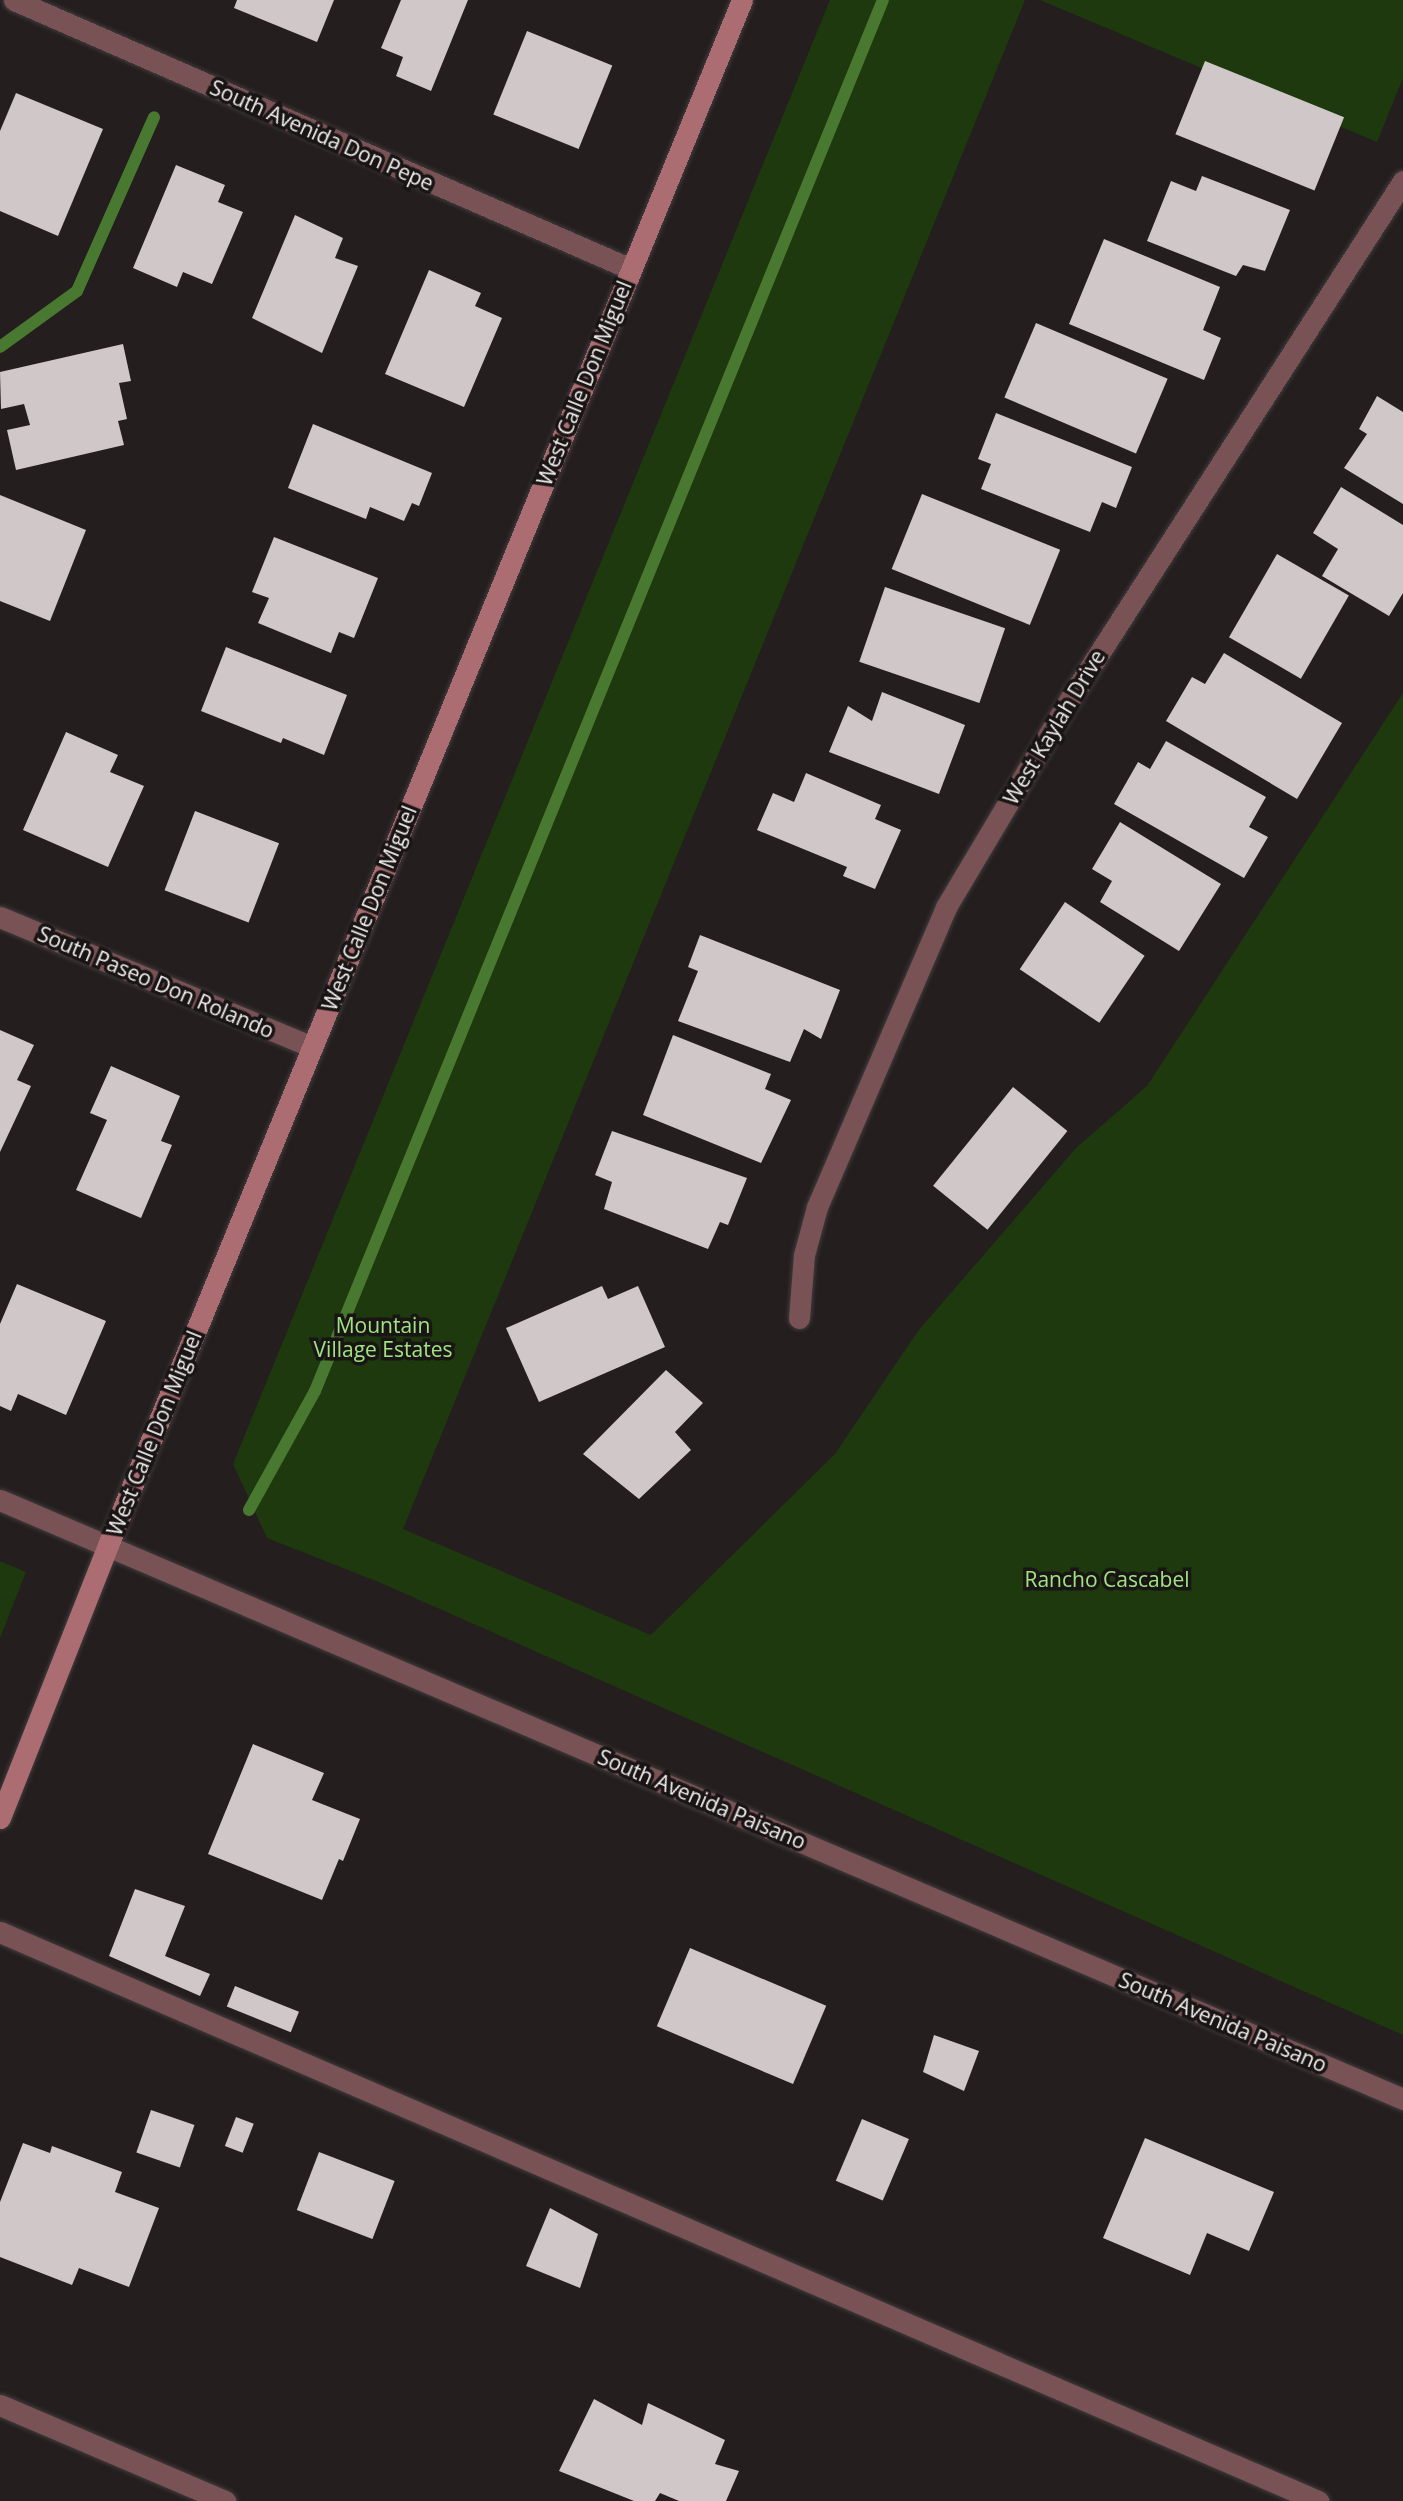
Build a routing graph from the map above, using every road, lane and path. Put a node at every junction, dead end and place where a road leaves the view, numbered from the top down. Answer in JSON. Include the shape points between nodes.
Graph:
{"nodes":[{"id":1,"x":14,"y":0,"type":"edge"},
{"id":2,"x":742,"y":0,"type":"edge"},
{"id":3,"x":1403,"y":181,"type":"edge"},
{"id":4,"x":631,"y":269,"type":"junction"},
{"id":5,"x":0,"y":917,"type":"edge"},
{"id":6,"x":312,"y":1047,"type":"junction"},
{"id":7,"x":799,"y":1318,"type":"dead end"},
{"id":8,"x":0,"y":1500,"type":"edge"},
{"id":9,"x":108,"y":1545,"type":"junction"},
{"id":10,"x":0,"y":1818,"type":"edge"},
{"id":11,"x":0,"y":1932,"type":"edge"},
{"id":12,"x":1403,"y":2099,"type":"edge"},
{"id":13,"x":0,"y":2405,"type":"edge"},
{"id":14,"x":225,"y":2501,"type":"edge"},
{"id":15,"x":1318,"y":2501,"type":"edge"}],
"edges":[{"from":1,"to":4,"type":"street","name":"South Avenida Don Pepe"},
{"from":2,"to":4,"type":"street","name":"West Calle Don Miguel"},
{"from":3,"to":7,"type":"street","name":"West Kaylah Drive","via":[[1073,694],[946,907],[817,1207],[804,1255]]},
{"from":4,"to":6,"type":"street","name":"West Calle Don Miguel"},
{"from":5,"to":6,"type":"street","name":"South Paseo Don Rolando"},
{"from":6,"to":9,"type":"street","name":"West Calle Don Miguel"},
{"from":8,"to":9,"type":"street","name":"South Avenida Paisano"},
{"from":9,"to":10,"type":"street","name":"West Calle Don Miguel"},
{"from":9,"to":12,"type":"street","name":"South Avenida Paisano"},
{"from":11,"to":15,"type":"street"},
{"from":13,"to":14,"type":"street"}]}
